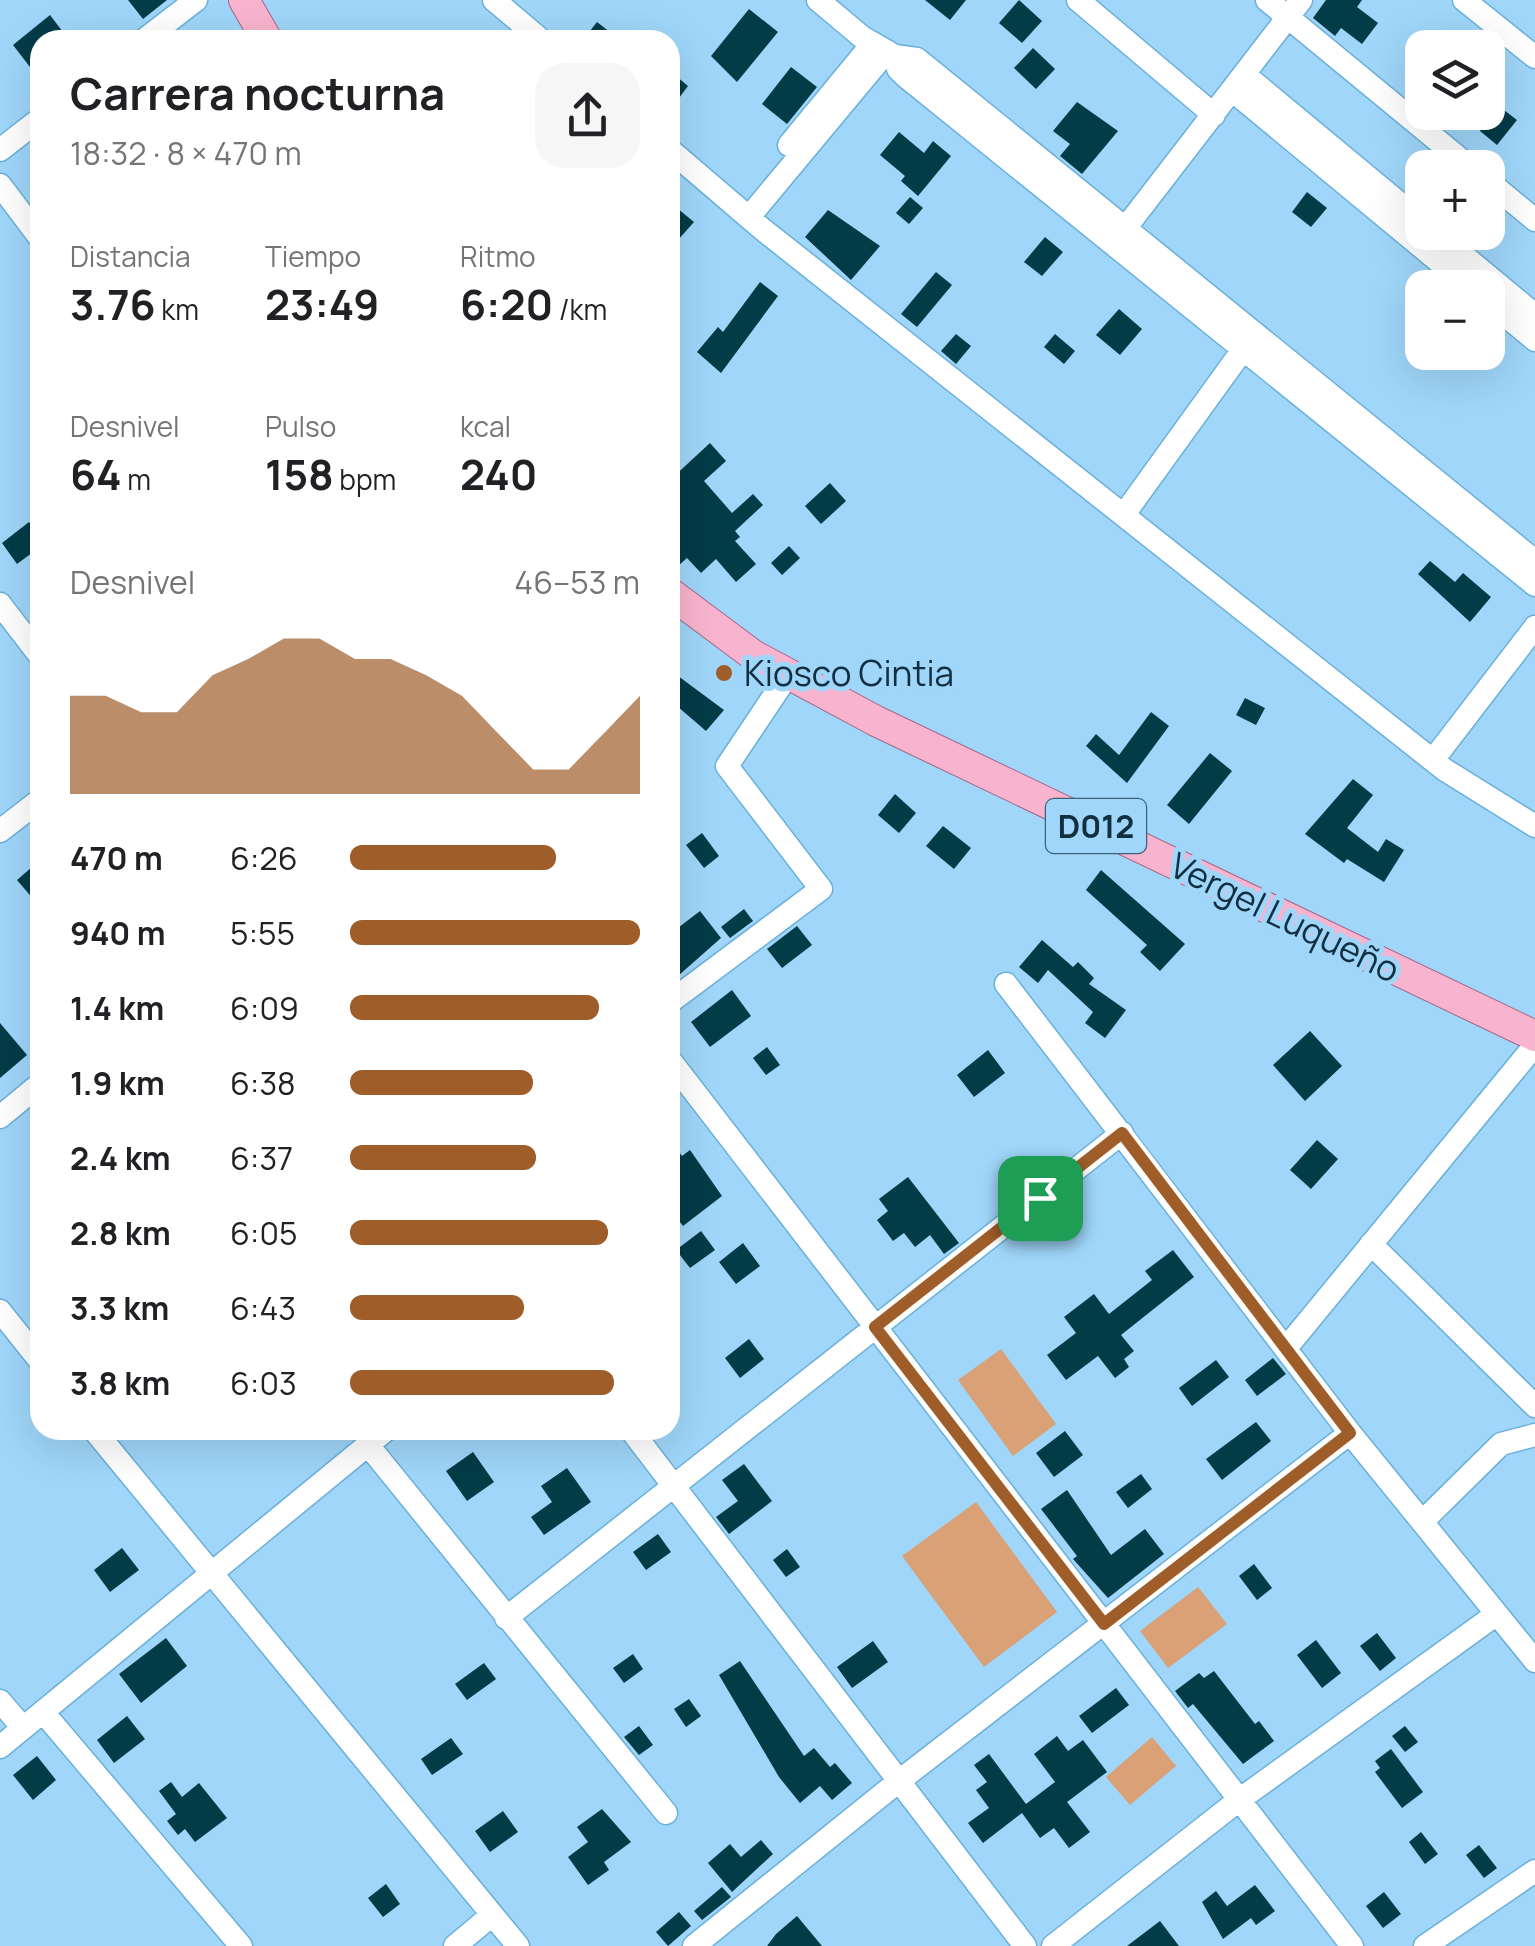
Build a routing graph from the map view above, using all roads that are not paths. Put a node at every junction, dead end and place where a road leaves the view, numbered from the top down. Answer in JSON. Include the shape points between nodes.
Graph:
{"nodes":[{"id":1,"x":196,"y":0,"type":"edge"},
{"id":2,"x":244,"y":0,"type":"edge"},
{"id":3,"x":494,"y":0,"type":"edge"},
{"id":4,"x":818,"y":0,"type":"edge"},
{"id":5,"x":1078,"y":0,"type":"edge"},
{"id":6,"x":1267,"y":0,"type":"edge"},
{"id":7,"x":1464,"y":0,"type":"edge"},
{"id":8,"x":1294,"y":9,"type":"edge"},
{"id":9,"x":157,"y":30,"type":"edge"},
{"id":10,"x":261,"y":30,"type":"edge"},
{"id":11,"x":529,"y":30,"type":"edge"},
{"id":12,"x":885,"y":50,"type":"junction"},
{"id":13,"x":1535,"y":57,"type":"edge"},
{"id":14,"x":1239,"y":83,"type":"junction"},
{"id":15,"x":1214,"y":115,"type":"junction"},
{"id":16,"x":30,"y":127,"type":"edge"},
{"id":17,"x":0,"y":150,"type":"edge"},
{"id":18,"x":1451,"y":150,"type":"edge"},
{"id":19,"x":680,"y":158,"type":"edge"},
{"id":20,"x":0,"y":186,"type":"edge"},
{"id":21,"x":1505,"y":195,"type":"edge"},
{"id":22,"x":1405,"y":209,"type":"edge"},
{"id":23,"x":743,"y":212,"type":"junction"},
{"id":24,"x":1535,"y":220,"type":"edge"},
{"id":25,"x":30,"y":225,"type":"edge"},
{"id":26,"x":1119,"y":236,"type":"junction"},
{"id":27,"x":1457,"y":250,"type":"edge"},
{"id":28,"x":1451,"y":270,"type":"edge"},
{"id":29,"x":1505,"y":315,"type":"edge"},
{"id":30,"x":1535,"y":315,"type":"edge"},
{"id":31,"x":1535,"y":340,"type":"edge"},
{"id":32,"x":1248,"y":341,"type":"junction"},
{"id":33,"x":1125,"y":513,"type":"junction"},
{"id":34,"x":1535,"y":561,"type":"edge"},
{"id":35,"x":1535,"y":585,"type":"edge"},
{"id":36,"x":680,"y":600,"type":"edge"},
{"id":37,"x":0,"y":604,"type":"edge"},
{"id":38,"x":1535,"y":627,"type":"edge"},
{"id":39,"x":30,"y":643,"type":"edge"},
{"id":40,"x":788,"y":674,"type":"junction"},
{"id":41,"x":1433,"y":760,"type":"junction"},
{"id":42,"x":30,"y":808,"type":"edge"},
{"id":43,"x":1535,"y":826,"type":"edge"},
{"id":44,"x":0,"y":831,"type":"edge"},
{"id":45,"x":1006,"y":984,"type":"dead end"},
{"id":46,"x":680,"y":995,"type":"edge"},
{"id":47,"x":1535,"y":1036,"type":"edge"},
{"id":48,"x":1535,"y":1045,"type":"edge"},
{"id":49,"x":680,"y":1073,"type":"edge"},
{"id":50,"x":30,"y":1092,"type":"edge"},
{"id":51,"x":0,"y":1117,"type":"edge"},
{"id":52,"x":1122,"y":1133,"type":"junction"},
{"id":53,"x":1371,"y":1244,"type":"junction"},
{"id":54,"x":0,"y":1311,"type":"edge"},
{"id":55,"x":875,"y":1327,"type":"junction"},
{"id":56,"x":1287,"y":1347,"type":"junction"},
{"id":57,"x":30,"y":1349,"type":"edge"},
{"id":58,"x":1535,"y":1406,"type":"edge"},
{"id":59,"x":1350,"y":1433,"type":"junction"},
{"id":60,"x":1535,"y":1435,"type":"edge"},
{"id":61,"x":102,"y":1440,"type":"edge"},
{"id":62,"x":375,"y":1440,"type":"edge"},
{"id":63,"x":378,"y":1440,"type":"edge"},
{"id":64,"x":639,"y":1440,"type":"edge"},
{"id":65,"x":674,"y":1485,"type":"junction"},
{"id":66,"x":1424,"y":1520,"type":"junction"},
{"id":67,"x":210,"y":1575,"type":"junction"},
{"id":68,"x":1494,"y":1616,"type":"junction"},
{"id":69,"x":506,"y":1618,"type":"junction"},
{"id":70,"x":1104,"y":1624,"type":"junction"},
{"id":71,"x":1535,"y":1662,"type":"edge"},
{"id":72,"x":0,"y":1700,"type":"edge"},
{"id":73,"x":42,"y":1712,"type":"junction"},
{"id":74,"x":23,"y":1728,"type":"junction"},
{"id":75,"x":0,"y":1747,"type":"edge"},
{"id":76,"x":899,"y":1781,"type":"junction"},
{"id":77,"x":1239,"y":1800,"type":"junction"},
{"id":78,"x":666,"y":1813,"type":"dead end"},
{"id":79,"x":1535,"y":1871,"type":"edge"},
{"id":80,"x":492,"y":1915,"type":"junction"},
{"id":81,"x":241,"y":1946,"type":"edge"},
{"id":82,"x":455,"y":1946,"type":"edge"},
{"id":83,"x":518,"y":1946,"type":"edge"},
{"id":84,"x":694,"y":1946,"type":"edge"},
{"id":85,"x":1025,"y":1946,"type":"edge"},
{"id":86,"x":1053,"y":1946,"type":"edge"},
{"id":87,"x":1352,"y":1946,"type":"edge"},
{"id":88,"x":1425,"y":1946,"type":"edge"}],
"edges":[{"from":1,"to":9,"type":"street"},
{"from":2,"to":10,"type":"main road"},
{"from":3,"to":11,"type":"street"},
{"from":4,"to":12,"type":"street"},
{"from":5,"to":15,"type":"street"},
{"from":6,"to":8,"type":"street"},
{"from":7,"to":13,"type":"street"},
{"from":8,"to":14,"type":"street"},
{"from":8,"to":18,"type":"street"},
{"from":12,"to":23,"type":"street"},
{"from":12,"to":26,"type":"street","via":[[917,59]]},
{"from":14,"to":15,"type":"street"},
{"from":14,"to":22,"type":"street"},
{"from":14,"to":28,"type":"street"},
{"from":15,"to":26,"type":"street"},
{"from":16,"to":17,"type":"street"},
{"from":19,"to":23,"type":"street"},
{"from":20,"to":25,"type":"street"},
{"from":21,"to":24,"type":"street"},
{"from":23,"to":33,"type":"street"},
{"from":26,"to":32,"type":"street"},
{"from":27,"to":30,"type":"street"},
{"from":29,"to":31,"type":"street"},
{"from":32,"to":33,"type":"street"},
{"from":32,"to":34,"type":"street"},
{"from":32,"to":35,"type":"street"},
{"from":33,"to":41,"type":"street"},
{"from":36,"to":40,"type":"main road","name":"Vergel Luqueño","number":"D012"},
{"from":37,"to":39,"type":"street"},
{"from":38,"to":41,"type":"street"},
{"from":40,"to":46,"type":"street","via":[[727,766],[821,889]]},
{"from":40,"to":47,"type":"main road","name":"Vergel Luqueño","number":"D012"},
{"from":41,"to":43,"type":"street"},
{"from":42,"to":44,"type":"street"},
{"from":45,"to":52,"type":"street"},
{"from":48,"to":53,"type":"street"},
{"from":49,"to":55,"type":"street"},
{"from":50,"to":51,"type":"street"},
{"from":52,"to":55,"type":"street"},
{"from":52,"to":56,"type":"street"},
{"from":53,"to":56,"type":"street"},
{"from":53,"to":58,"type":"street"},
{"from":54,"to":57,"type":"street"},
{"from":55,"to":65,"type":"street"},
{"from":55,"to":70,"type":"street"},
{"from":56,"to":59,"type":"street"},
{"from":59,"to":66,"type":"street"},
{"from":59,"to":70,"type":"street"},
{"from":60,"to":66,"type":"street","via":[[1501,1444]]},
{"from":61,"to":67,"type":"street"},
{"from":62,"to":67,"type":"street"},
{"from":63,"to":69,"type":"street"},
{"from":64,"to":65,"type":"street"},
{"from":65,"to":69,"type":"street"},
{"from":65,"to":76,"type":"street"},
{"from":66,"to":68,"type":"street"},
{"from":67,"to":73,"type":"street"},
{"from":67,"to":80,"type":"street"},
{"from":68,"to":71,"type":"street"},
{"from":68,"to":77,"type":"street"},
{"from":69,"to":78,"type":"street"},
{"from":70,"to":76,"type":"street"},
{"from":70,"to":77,"type":"street"},
{"from":72,"to":74,"type":"street"},
{"from":73,"to":74,"type":"street"},
{"from":73,"to":81,"type":"street"},
{"from":74,"to":75,"type":"street"},
{"from":76,"to":84,"type":"street"},
{"from":76,"to":85,"type":"street"},
{"from":77,"to":86,"type":"street"},
{"from":77,"to":87,"type":"street"},
{"from":79,"to":88,"type":"street"},
{"from":80,"to":82,"type":"street"},
{"from":80,"to":83,"type":"street"}]}
